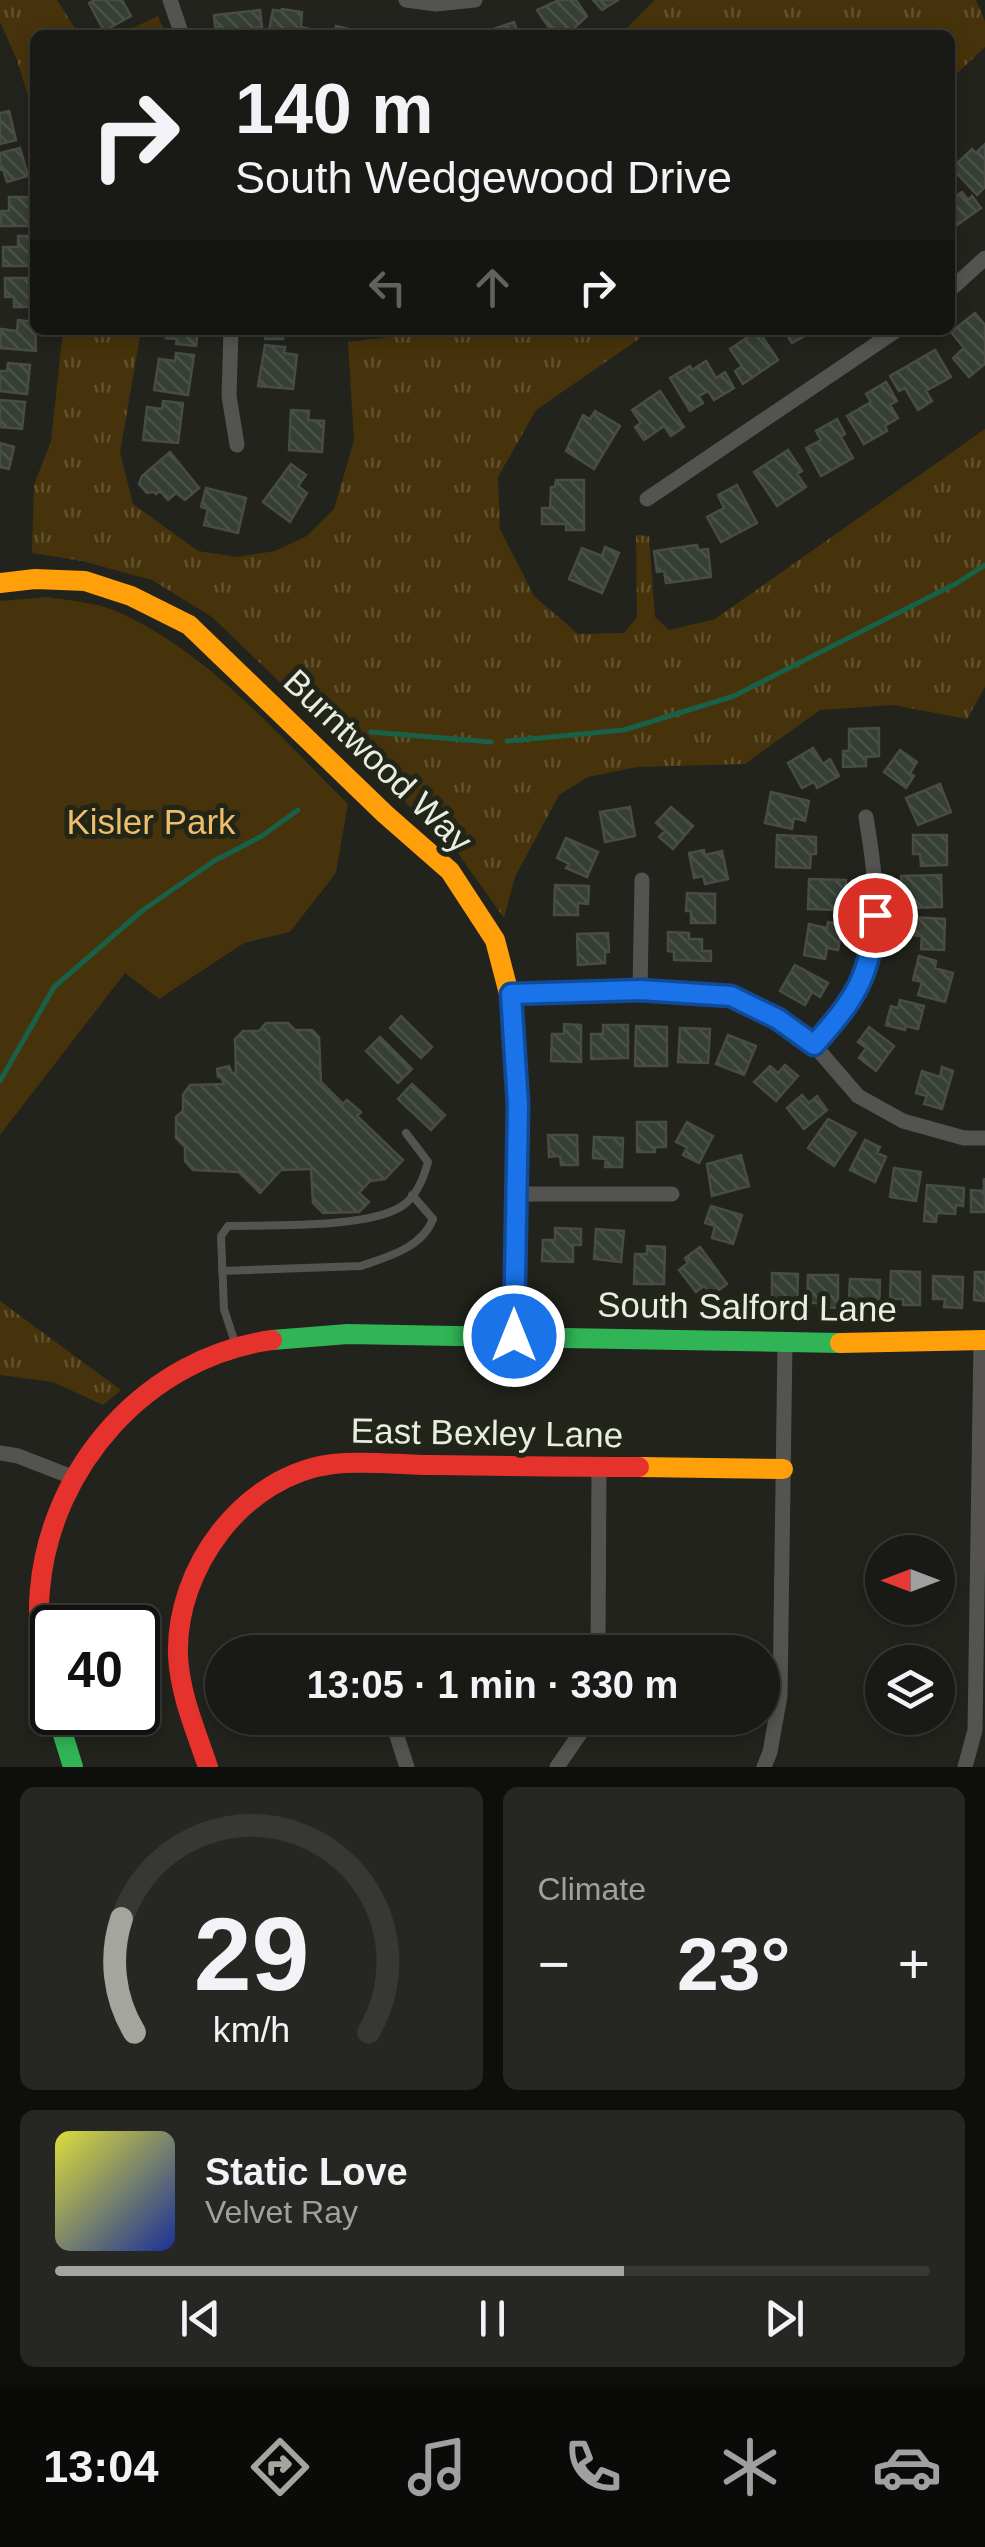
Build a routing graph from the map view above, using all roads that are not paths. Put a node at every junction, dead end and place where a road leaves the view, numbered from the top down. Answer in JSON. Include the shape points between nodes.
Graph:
{"nodes":[{"id":1,"x":170,"y":0,"type":"edge"},
{"id":2,"x":406,"y":0,"type":"edge"},
{"id":3,"x":475,"y":0,"type":"edge"},
{"id":4,"x":180,"y":30,"type":"edge"},
{"id":5,"x":985,"y":258,"type":"edge"},
{"id":6,"x":955,"y":285,"type":"edge"},
{"id":7,"x":231,"y":335,"type":"edge"},
{"id":8,"x":890,"y":335,"type":"edge"},
{"id":9,"x":238,"y":445,"type":"dead end"},
{"id":10,"x":646,"y":499,"type":"dead end"},
{"id":11,"x":0,"y":583,"type":"edge"},
{"id":12,"x":866,"y":817,"type":"dead end"},
{"id":13,"x":642,"y":880,"type":"dead end"},
{"id":14,"x":640,"y":990,"type":"junction"},
{"id":15,"x":511,"y":994,"type":"junction"},
{"id":16,"x":814,"y":1045,"type":"junction"},
{"id":17,"x":406,"y":1133,"type":"dead end"},
{"id":18,"x":985,"y":1138,"type":"edge"},
{"id":19,"x":514,"y":1194,"type":"junction"},
{"id":20,"x":672,"y":1194,"type":"dead end"},
{"id":21,"x":412,"y":1195,"type":"junction"},
{"id":22,"x":222,"y":1271,"type":"junction"},
{"id":23,"x":514,"y":1336,"type":"junction"},
{"id":24,"x":983,"y":1340,"type":"edge"},
{"id":25,"x":785,"y":1343,"type":"junction"},
{"id":26,"x":236,"y":1347,"type":"junction"},
{"id":27,"x":0,"y":1453,"type":"edge"},
{"id":28,"x":599,"y":1467,"type":"junction"},
{"id":29,"x":783,"y":1469,"type":"junction"},
{"id":30,"x":72,"y":1477,"type":"junction"},
{"id":31,"x":982,"y":1533,"type":"edge"},
{"id":32,"x":38,"y":1605,"type":"edge"},
{"id":33,"x":598,"y":1635,"type":"edge"},
{"id":34,"x":980,"y":1731,"type":"edge"},
{"id":35,"x":63,"y":1735,"type":"edge"},
{"id":36,"x":397,"y":1735,"type":"edge"},
{"id":37,"x":579,"y":1735,"type":"edge"},
{"id":38,"x":73,"y":1767,"type":"edge"},
{"id":39,"x":208,"y":1767,"type":"edge"},
{"id":40,"x":407,"y":1767,"type":"edge"},
{"id":41,"x":557,"y":1767,"type":"edge"},
{"id":42,"x":764,"y":1767,"type":"edge"},
{"id":43,"x":965,"y":1767,"type":"edge"}],
"edges":[{"from":1,"to":4,"type":"street"},
{"from":2,"to":3,"type":"street"},
{"from":5,"to":6,"type":"street"},
{"from":7,"to":9,"type":"street","via":[[229,396]]},
{"from":8,"to":10,"type":"street"},
{"from":11,"to":15,"type":"street","name":"Burntwood Way","via":[[84,581],[190,625],[450,871],[495,940]]},
{"from":12,"to":16,"type":"street","via":[[876,882],[873,948],[851,1004]]},
{"from":13,"to":14,"type":"street"},
{"from":14,"to":15,"type":"street"},
{"from":14,"to":16,"type":"street","via":[[731,996]]},
{"from":15,"to":19,"type":"street","name":"Burntwood Way","via":[[518,1105]]},
{"from":16,"to":18,"type":"street","via":[[858,1096],[904,1121]]},
{"from":17,"to":21,"type":"lane","via":[[428,1162]]},
{"from":19,"to":20,"type":"street"},
{"from":19,"to":23,"type":"street","name":"Burntwood Way"},
{"from":21,"to":22,"type":"lane","via":[[388,1214],[368,1218],[228,1226],[221,1236]]},
{"from":21,"to":22,"type":"lane","via":[[433,1219],[428,1231],[382,1259],[360,1266]]},
{"from":22,"to":26,"type":"lane"},
{"from":23,"to":25,"type":"street","name":"South Salford Lane"},
{"from":23,"to":26,"type":"street","name":"South Salford Lane","via":[[287,1336]]},
{"from":24,"to":25,"type":"street","name":"South Salford Lane"},
{"from":24,"to":31,"type":"street"},
{"from":25,"to":29,"type":"street"},
{"from":26,"to":30,"type":"street","name":"South Salford Lane","via":[[147,1390],[105,1431]]},
{"from":27,"to":30,"type":"street"},
{"from":28,"to":29,"type":"street","name":"East Bexley Lane"},
{"from":28,"to":33,"type":"street"},
{"from":28,"to":39,"type":"street","name":"East Bexley Lane","via":[[331,1464],[255,1496],[226,1522],[182,1610],[180,1677]]},
{"from":29,"to":42,"type":"street","via":[[780,1696]]},
{"from":30,"to":32,"type":"street","name":"South Salford Lane","via":[[45,1544]]},
{"from":31,"to":34,"type":"street"},
{"from":34,"to":43,"type":"street"},
{"from":35,"to":38,"type":"street"},
{"from":36,"to":40,"type":"street"},
{"from":37,"to":41,"type":"street"}]}
